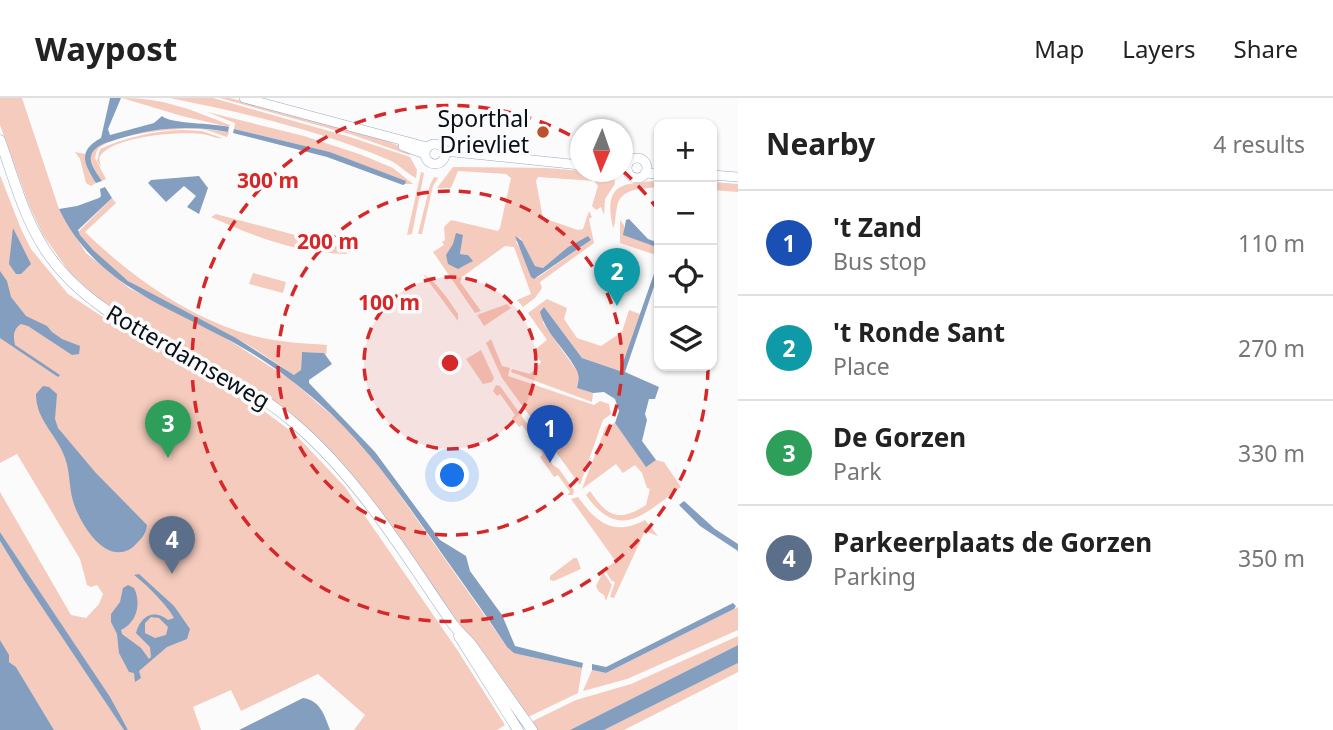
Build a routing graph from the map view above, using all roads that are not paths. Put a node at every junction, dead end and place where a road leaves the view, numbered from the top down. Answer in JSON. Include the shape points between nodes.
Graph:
{"nodes":[{"id":1,"x":244,"y":98,"type":"edge"},
{"id":2,"x":0,"y":140,"type":"edge"},
{"id":3,"x":426,"y":151,"type":"junction"},
{"id":4,"x":444,"y":154,"type":"junction"},
{"id":5,"x":633,"y":159,"type":"edge"},
{"id":6,"x":570,"y":164,"type":"edge"},
{"id":7,"x":654,"y":169,"type":"edge"},
{"id":8,"x":646,"y":170,"type":"junction"},
{"id":9,"x":654,"y":172,"type":"edge"},
{"id":10,"x":717,"y":175,"type":"edge"},
{"id":11,"x":633,"y":177,"type":"edge"},
{"id":12,"x":738,"y":177,"type":"edge"},
{"id":13,"x":454,"y":626,"type":"junction"},
{"id":14,"x":518,"y":730,"type":"edge"},
{"id":15,"x":532,"y":730,"type":"edge"}],
"edges":[{"from":1,"to":3,"type":"street"},
{"from":2,"to":13,"type":"main road","name":"Rotterdamseweg","via":[[34,230],[65,275],[102,308],[246,388],[304,432],[363,496]]},
{"from":3,"to":4,"type":"street","via":[[436,144]]},
{"from":3,"to":4,"type":"street","via":[[428,162],[435,164]]},
{"from":4,"to":6,"type":"street"},
{"from":5,"to":8,"type":"street","via":[[644,161]]},
{"from":7,"to":8,"type":"street"},
{"from":8,"to":9,"type":"street"},
{"from":8,"to":11,"type":"street"},
{"from":10,"to":12,"type":"street"},
{"from":13,"to":14,"type":"main road","name":"Rotterdamseweg"},
{"from":13,"to":15,"type":"main road","name":"Rotterdamseweg"}]}
